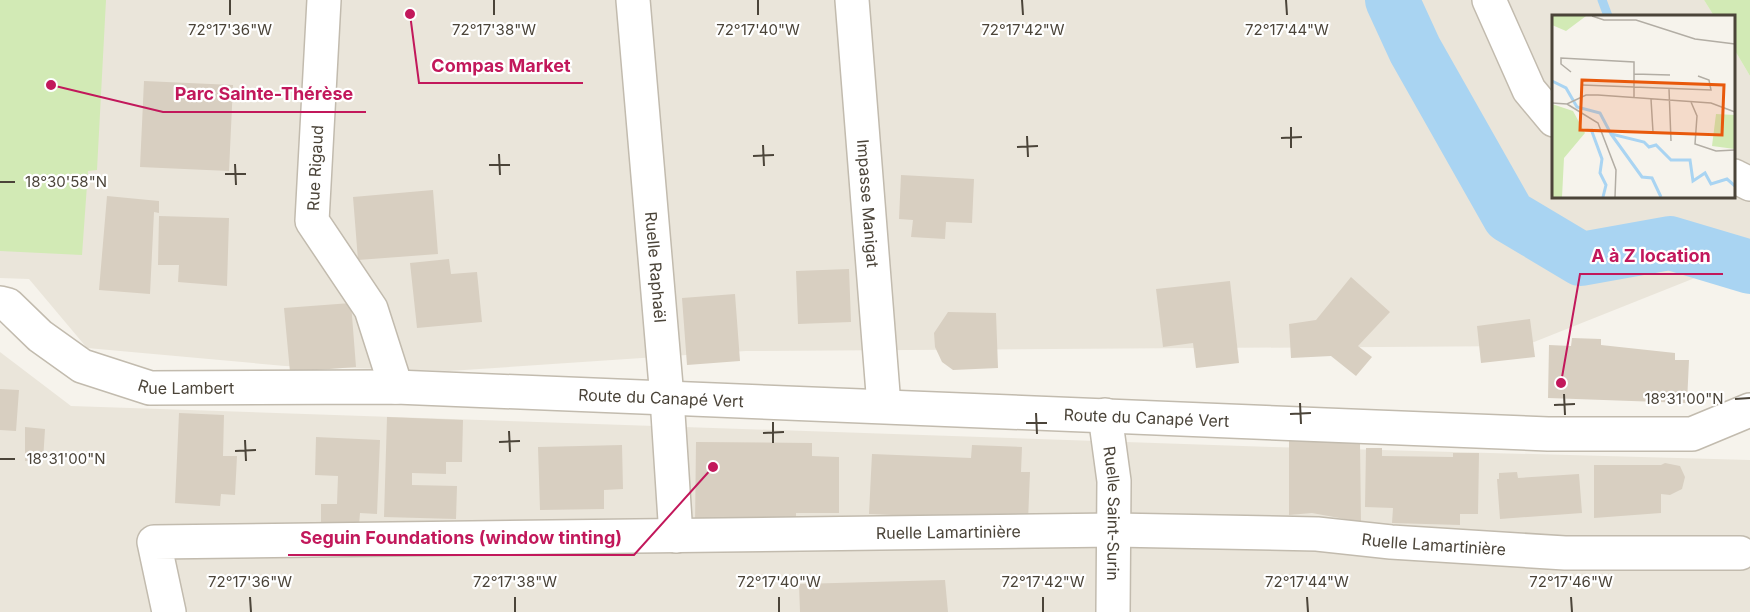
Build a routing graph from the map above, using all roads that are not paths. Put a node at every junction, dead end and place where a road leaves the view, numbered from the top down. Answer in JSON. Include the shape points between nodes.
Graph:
{"nodes":[{"id":1,"x":324,"y":0,"type":"edge"},
{"id":2,"x":633,"y":0,"type":"edge"},
{"id":3,"x":852,"y":0,"type":"edge"},
{"id":4,"x":1489,"y":0,"type":"edge"},
{"id":5,"x":1552,"y":118,"type":"edge"},
{"id":6,"x":1735,"y":176,"type":"edge"},
{"id":7,"x":1750,"y":184,"type":"edge"},
{"id":8,"x":0,"y":303,"type":"edge"},
{"id":9,"x":396,"y":387,"type":"junction"},
{"id":10,"x":668,"y":398,"type":"junction"},
{"id":11,"x":884,"y":406,"type":"junction"},
{"id":12,"x":1750,"y":410,"type":"edge"},
{"id":13,"x":1105,"y":415,"type":"junction"},
{"id":14,"x":1115,"y":530,"type":"junction"},
{"id":15,"x":676,"y":536,"type":"junction"},
{"id":16,"x":1740,"y":553,"type":"dead end"},
{"id":17,"x":169,"y":612,"type":"edge"},
{"id":18,"x":1113,"y":612,"type":"edge"}],
"edges":[{"from":1,"to":9,"type":"street","name":"Rue Rigaud","via":[[312,221],[371,309]]},
{"from":2,"to":10,"type":"street","name":"Ruelle Raphaël"},
{"from":3,"to":11,"type":"street","name":"Impasse Manigat"},
{"from":4,"to":5,"type":"street","via":[[1529,90]]},
{"from":6,"to":7,"type":"street"},
{"from":8,"to":9,"type":"street","name":"Rue Lambert","via":[[8,305],[40,336],[82,366],[150,388]]},
{"from":9,"to":10,"type":"street","name":"Route du Canapé Vert"},
{"from":10,"to":11,"type":"street","name":"Route du Canapé Vert"},
{"from":10,"to":15,"type":"street","name":"Ruelle Raphaël"},
{"from":11,"to":13,"type":"street","name":"Route du Canapé Vert"},
{"from":12,"to":13,"type":"street","name":"Route du Canapé Vert","via":[[1692,434],[1548,434]]},
{"from":13,"to":14,"type":"street","name":"Ruelle Saint-Surin","via":[[1114,481]]},
{"from":14,"to":15,"type":"street","name":"Ruelle Lamartinière"},
{"from":14,"to":16,"type":"street","name":"Ruelle Lamartinière","via":[[1317,534],[1565,553]]},
{"from":14,"to":18,"type":"street","name":"Ruelle Saint-Surin"},
{"from":15,"to":17,"type":"street","name":"Ruelle Lamartinière","via":[[154,542]]}]}
